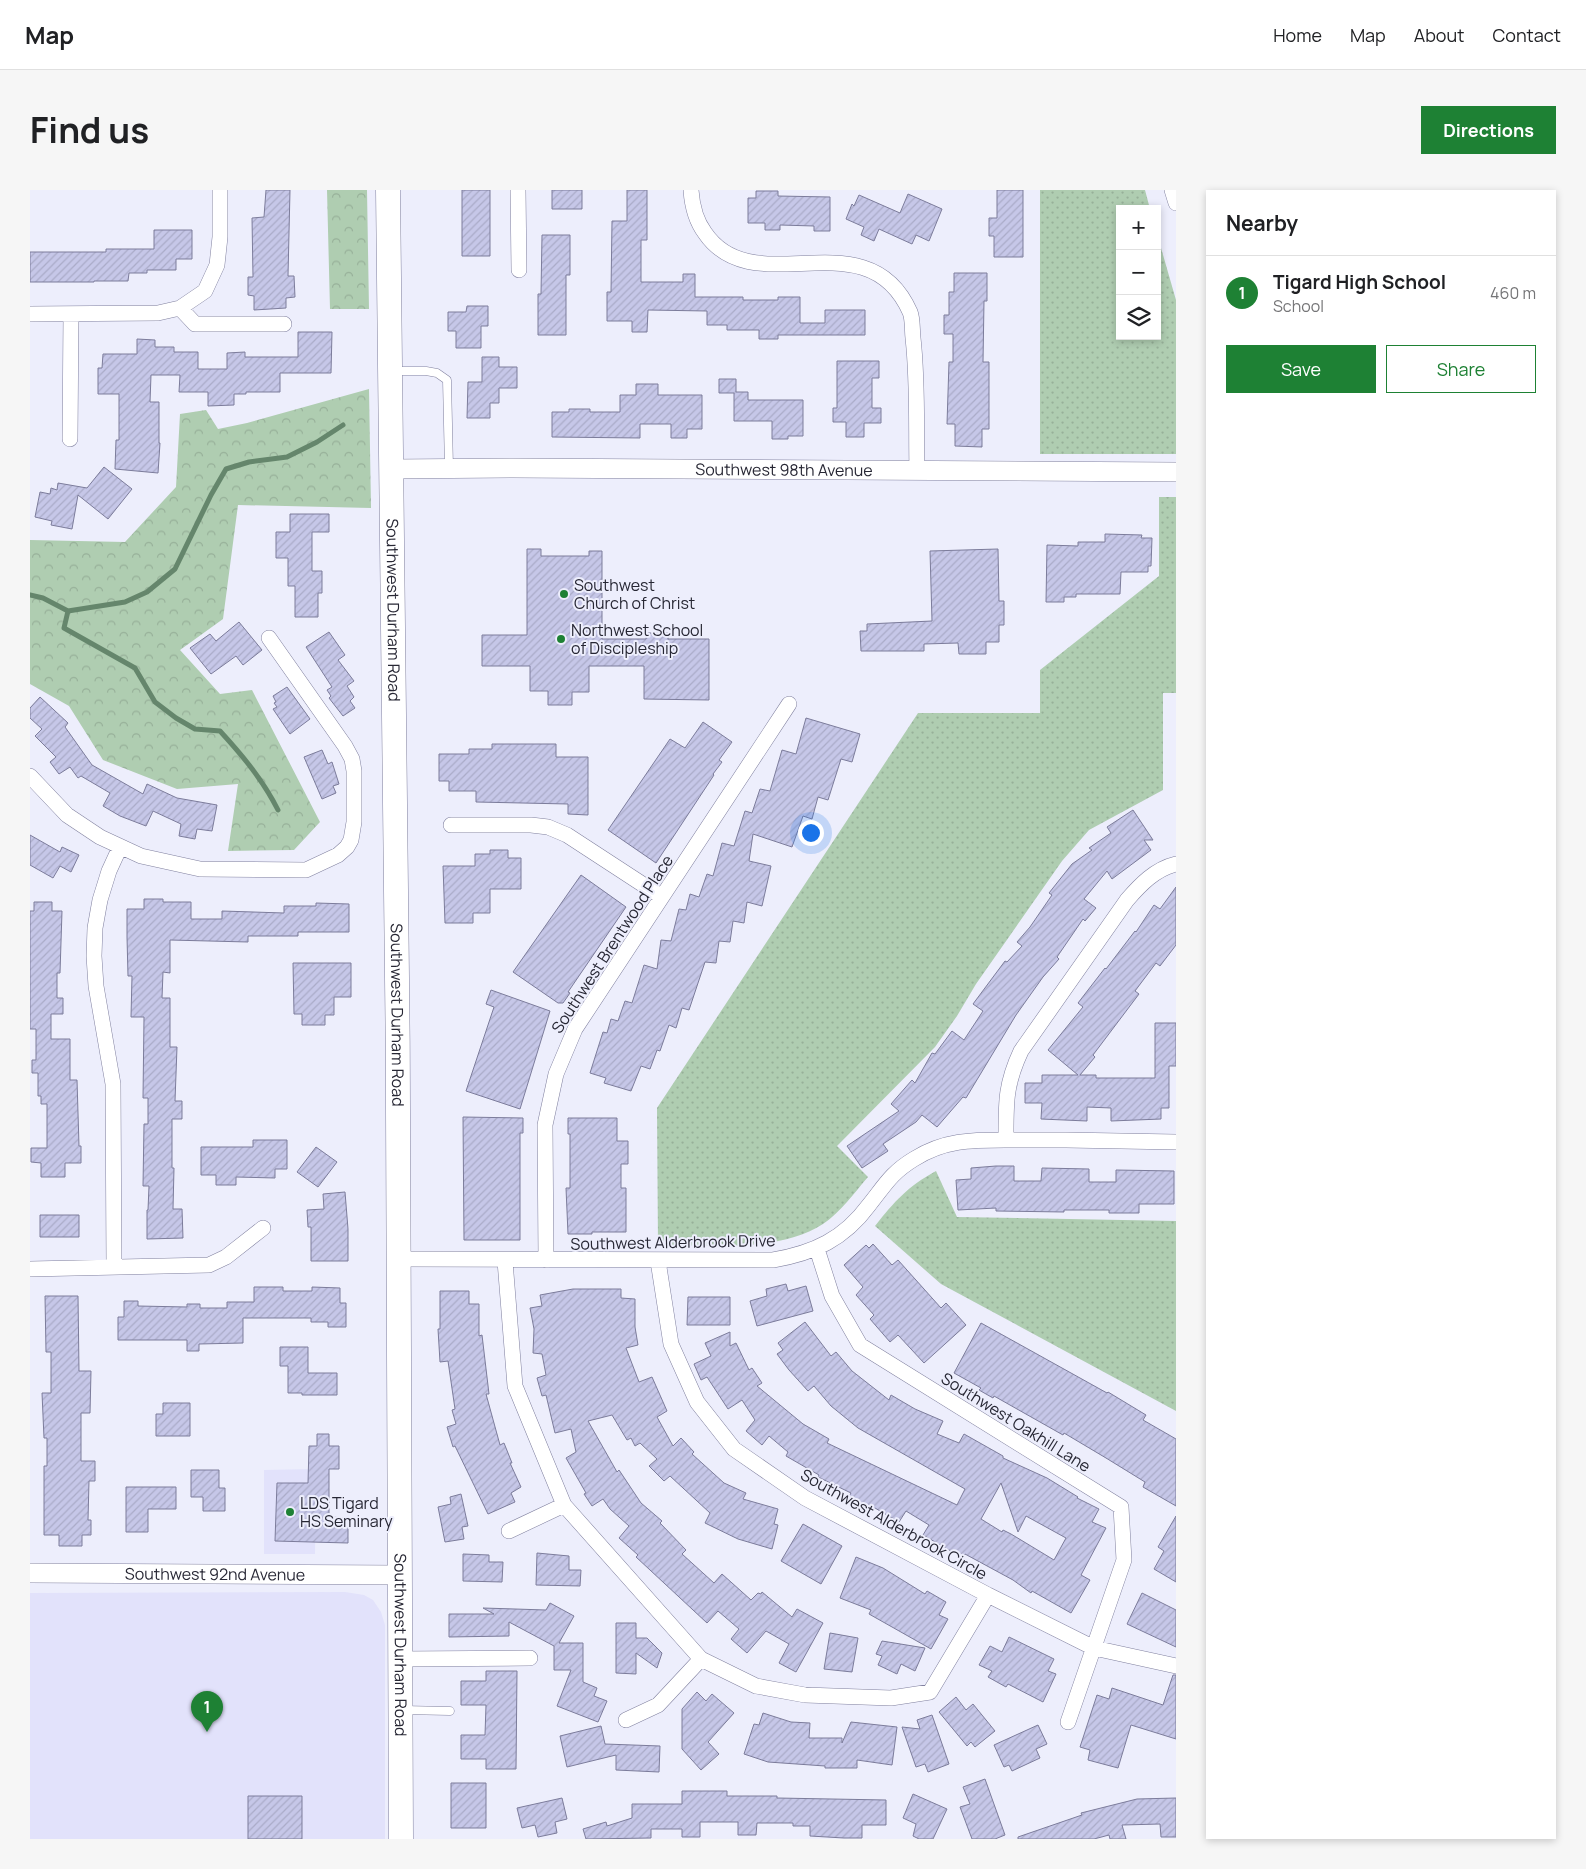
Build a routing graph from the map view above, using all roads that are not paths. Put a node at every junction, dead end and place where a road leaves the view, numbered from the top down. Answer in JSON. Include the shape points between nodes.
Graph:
{"nodes":[{"id":1,"x":220,"y":190,"type":"edge"},
{"id":2,"x":388,"y":190,"type":"edge"},
{"id":3,"x":518,"y":190,"type":"edge"},
{"id":4,"x":691,"y":190,"type":"edge"},
{"id":5,"x":1172,"y":190,"type":"edge"},
{"id":6,"x":1176,"y":202,"type":"edge"},
{"id":7,"x":520,"y":270,"type":"dead end"},
{"id":8,"x":180,"y":308,"type":"junction"},
{"id":9,"x":30,"y":314,"type":"edge"},
{"id":10,"x":71,"y":314,"type":"junction"},
{"id":11,"x":284,"y":324,"type":"dead end"},
{"id":12,"x":391,"y":370,"type":"junction"},
{"id":13,"x":70,"y":439,"type":"dead end"},
{"id":14,"x":449,"y":468,"type":"junction"},
{"id":15,"x":392,"y":469,"type":"junction"},
{"id":16,"x":917,"y":471,"type":"junction"},
{"id":17,"x":1176,"y":472,"type":"edge"},
{"id":18,"x":270,"y":638,"type":"dead end"},
{"id":19,"x":789,"y":704,"type":"dead end"},
{"id":20,"x":30,"y":776,"type":"edge"},
{"id":21,"x":451,"y":826,"type":"dead end"},
{"id":22,"x":120,"y":847,"type":"junction"},
{"id":23,"x":1176,"y":864,"type":"edge"},
{"id":24,"x":662,"y":897,"type":"junction"},
{"id":25,"x":1006,"y":1140,"type":"junction"},
{"id":26,"x":1176,"y":1142,"type":"edge"},
{"id":27,"x":263,"y":1228,"type":"dead end"},
{"id":28,"x":816,"y":1249,"type":"junction"},
{"id":29,"x":399,"y":1259,"type":"junction"},
{"id":30,"x":546,"y":1260,"type":"junction"},
{"id":31,"x":505,"y":1261,"type":"junction"},
{"id":32,"x":658,"y":1261,"type":"junction"},
{"id":33,"x":114,"y":1267,"type":"junction"},
{"id":34,"x":30,"y":1269,"type":"edge"},
{"id":35,"x":564,"y":1505,"type":"junction"},
{"id":36,"x":509,"y":1531,"type":"dead end"},
{"id":37,"x":30,"y":1573,"type":"edge"},
{"id":38,"x":400,"y":1574,"type":"junction"},
{"id":39,"x":988,"y":1595,"type":"junction"},
{"id":40,"x":1094,"y":1648,"type":"junction"},
{"id":41,"x":530,"y":1658,"type":"dead end"},
{"id":42,"x":700,"y":1658,"type":"junction"},
{"id":43,"x":400,"y":1659,"type":"junction"},
{"id":44,"x":1176,"y":1666,"type":"edge"},
{"id":45,"x":400,"y":1710,"type":"junction"},
{"id":46,"x":450,"y":1711,"type":"dead end"},
{"id":47,"x":626,"y":1720,"type":"dead end"},
{"id":48,"x":1068,"y":1722,"type":"dead end"},
{"id":49,"x":401,"y":1839,"type":"edge"}],
"edges":[{"from":1,"to":8,"type":"street","via":[[217,265],[205,291]]},
{"from":2,"to":12,"type":"main road","name":"Southwest Durham Road"},
{"from":3,"to":7,"type":"street"},
{"from":4,"to":16,"type":"street","via":[[700,227],[724,253],[750,263],[863,266],[896,288],[911,313]]},
{"from":5,"to":6,"type":"street"},
{"from":8,"to":10,"type":"street","via":[[158,313]]},
{"from":8,"to":11,"type":"street","via":[[195,324]]},
{"from":9,"to":10,"type":"street"},
{"from":10,"to":13,"type":"street"},
{"from":12,"to":14,"type":"lane","via":[[426,371],[447,380]]},
{"from":12,"to":15,"type":"main road","name":"Southwest Durham Road"},
{"from":14,"to":15,"type":"street","name":"Southwest 98th Avenue"},
{"from":14,"to":16,"type":"street","name":"Southwest 98th Avenue"},
{"from":15,"to":29,"type":"main road","name":"Southwest Durham Road"},
{"from":16,"to":17,"type":"street","name":"Southwest 98th Avenue"},
{"from":18,"to":22,"type":"street","via":[[352,760],[353,833],[347,847],[338,855],[306,870],[200,869],[141,856]]},
{"from":19,"to":24,"type":"street","name":"Southwest Brentwood Place"},
{"from":20,"to":22,"type":"street","via":[[67,815]]},
{"from":21,"to":24,"type":"street","via":[[548,827],[567,834]]},
{"from":22,"to":33,"type":"street","via":[[100,900],[95,937],[96,986],[114,1105]]},
{"from":23,"to":25,"type":"street","via":[[1154,874],[1127,900],[1021,1051],[1006,1093]]},
{"from":24,"to":30,"type":"street","name":"Southwest Brentwood Place","via":[[575,1029],[556,1074],[545,1125]]},
{"from":25,"to":26,"type":"street","name":"Southwest Alderbrook Drive"},
{"from":25,"to":28,"type":"street","name":"Southwest Alderbrook Drive","via":[[957,1142],[914,1159],[883,1184],[849,1228]]},
{"from":27,"to":33,"type":"street","via":[[226,1257],[209,1265]]},
{"from":28,"to":32,"type":"street","name":"Southwest Alderbrook Drive","via":[[773,1260]]},
{"from":28,"to":40,"type":"street","name":"Southwest Oakhill Lane","via":[[832,1296],[860,1345],[1121,1508],[1124,1560]]},
{"from":29,"to":31,"type":"street","name":"Southwest Alderbrook Drive"},
{"from":29,"to":38,"type":"main road","name":"Southwest Durham Road"},
{"from":30,"to":31,"type":"street","name":"Southwest Alderbrook Drive"},
{"from":30,"to":32,"type":"street","name":"Southwest Alderbrook Drive"},
{"from":31,"to":35,"type":"street","via":[[515,1386]]},
{"from":32,"to":39,"type":"street","name":"Southwest Alderbrook Circle","via":[[671,1344],[696,1402],[734,1448],[805,1498]]},
{"from":33,"to":34,"type":"street"},
{"from":35,"to":36,"type":"street"},
{"from":35,"to":42,"type":"street"},
{"from":37,"to":38,"type":"street","name":"Southwest 92nd Avenue"},
{"from":38,"to":43,"type":"main road","name":"Southwest Durham Road"},
{"from":39,"to":40,"type":"street","name":"Southwest Alderbrook Circle"},
{"from":39,"to":42,"type":"street","via":[[930,1692],[890,1698],[805,1695],[756,1686]]},
{"from":40,"to":44,"type":"street","name":"Southwest Alderbrook Circle"},
{"from":40,"to":48,"type":"street"},
{"from":41,"to":43,"type":"street"},
{"from":42,"to":47,"type":"street","via":[[658,1705]]},
{"from":43,"to":45,"type":"main road","name":"Southwest Durham Road"},
{"from":45,"to":46,"type":"lane"},
{"from":45,"to":49,"type":"main road","name":"Southwest Durham Road"}]}
